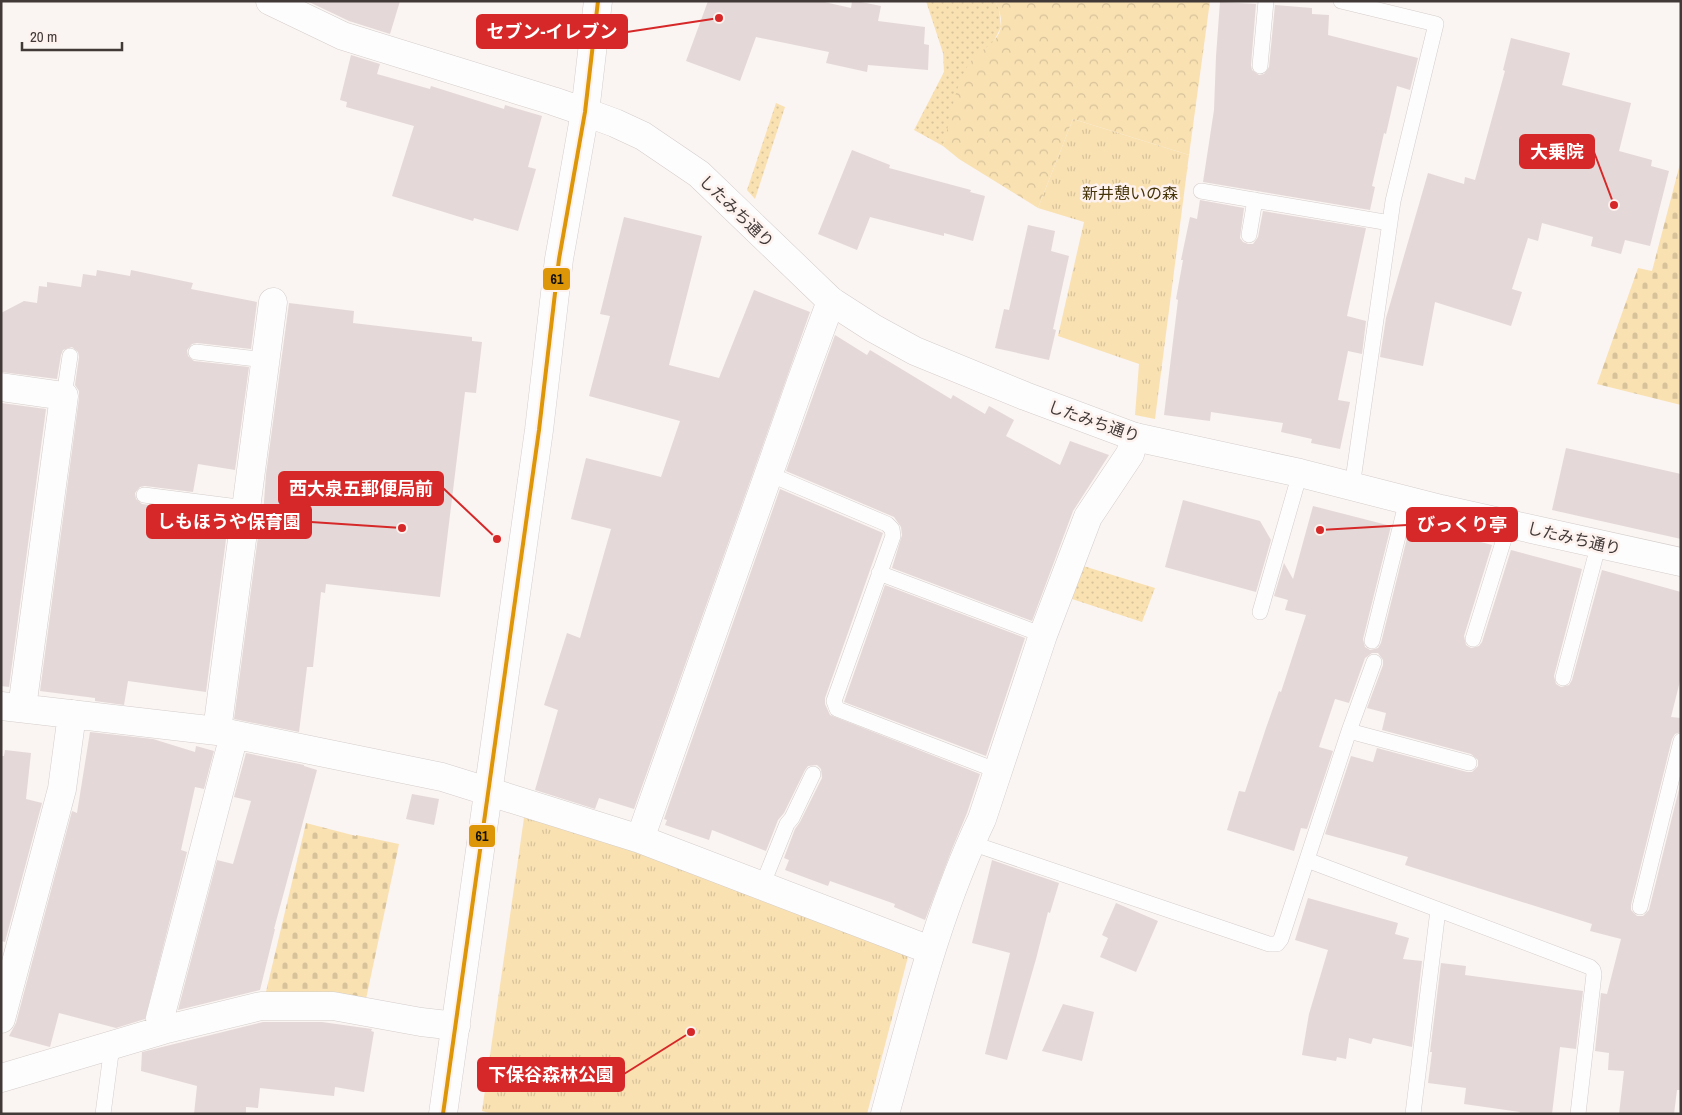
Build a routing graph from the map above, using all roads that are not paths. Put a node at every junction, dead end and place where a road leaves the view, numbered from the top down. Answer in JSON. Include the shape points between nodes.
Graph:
{"nodes":[{"id":1,"x":270,"y":1,"type":"edge"},
{"id":2,"x":598,"y":1,"type":"edge"},
{"id":3,"x":1266,"y":1,"type":"edge"},
{"id":4,"x":1340,"y":1,"type":"edge"},
{"id":5,"x":1260,"y":66,"type":"dead end"},
{"id":6,"x":585,"y":112,"type":"junction"},
{"id":7,"x":1200,"y":191,"type":"dead end"},
{"id":8,"x":1255,"y":200,"type":"junction"},
{"id":9,"x":1390,"y":224,"type":"junction"},
{"id":10,"x":1249,"y":235,"type":"dead end"},
{"id":11,"x":274,"y":302,"type":"dead end"},
{"id":12,"x":831,"y":302,"type":"junction"},
{"id":13,"x":196,"y":352,"type":"dead end"},
{"id":14,"x":70,"y":356,"type":"dead end"},
{"id":15,"x":266,"y":360,"type":"junction"},
{"id":16,"x":1,"y":387,"type":"edge"},
{"id":17,"x":64,"y":396,"type":"junction"},
{"id":18,"x":1135,"y":437,"type":"junction"},
{"id":19,"x":1300,"y":473,"type":"junction"},
{"id":20,"x":769,"y":474,"type":"junction"},
{"id":21,"x":1352,"y":487,"type":"junction"},
{"id":22,"x":144,"y":495,"type":"dead end"},
{"id":23,"x":1407,"y":500,"type":"junction"},
{"id":24,"x":246,"y":508,"type":"junction"},
{"id":25,"x":1509,"y":523,"type":"junction"},
{"id":26,"x":1599,"y":543,"type":"junction"},
{"id":27,"x":1681,"y":562,"type":"edge"},
{"id":28,"x":879,"y":573,"type":"junction"},
{"id":29,"x":1260,"y":612,"type":"dead end"},
{"id":30,"x":1043,"y":636,"type":"junction"},
{"id":31,"x":1473,"y":639,"type":"dead end"},
{"id":32,"x":1372,"y":641,"type":"dead end"},
{"id":33,"x":1374,"y":662,"type":"dead end"},
{"id":34,"x":1563,"y":678,"type":"dead end"},
{"id":35,"x":12,"y":707,"type":"edge"},
{"id":36,"x":72,"y":714,"type":"junction"},
{"id":37,"x":1349,"y":731,"type":"junction"},
{"id":38,"x":225,"y":733,"type":"junction"},
{"id":39,"x":1681,"y":741,"type":"edge"},
{"id":40,"x":1470,"y":763,"type":"dead end"},
{"id":41,"x":998,"y":771,"type":"junction"},
{"id":42,"x":813,"y":774,"type":"dead end"},
{"id":43,"x":488,"y":791,"type":"junction"},
{"id":44,"x":640,"y":839,"type":"junction"},
{"id":45,"x":971,"y":843,"type":"junction"},
{"id":46,"x":1307,"y":860,"type":"junction"},
{"id":47,"x":762,"y":886,"type":"junction"},
{"id":48,"x":1640,"y":907,"type":"dead end"},
{"id":49,"x":1438,"y":910,"type":"junction"},
{"id":50,"x":930,"y":950,"type":"junction"},
{"id":51,"x":1,"y":1018,"type":"edge"},
{"id":52,"x":456,"y":1026,"type":"junction"},
{"id":53,"x":164,"y":1030,"type":"junction"},
{"id":54,"x":112,"y":1046,"type":"junction"},
{"id":55,"x":1,"y":1078,"type":"edge"},
{"id":56,"x":103,"y":1114,"type":"edge"},
{"id":57,"x":443,"y":1114,"type":"edge"},
{"id":58,"x":885,"y":1114,"type":"edge"},
{"id":59,"x":1413,"y":1114,"type":"edge"},
{"id":60,"x":1578,"y":1114,"type":"edge"}],
"edges":[{"from":1,"to":6,"type":"street","name":"したみち通り","via":[[343,36]]},
{"from":2,"to":6,"type":"street"},
{"from":3,"to":5,"type":"lane"},
{"from":4,"to":9,"type":"lane","via":[[1436,24]]},
{"from":6,"to":12,"type":"street","name":"したみち通り","via":[[642,136],[699,174]]},
{"from":6,"to":43,"type":"street","via":[[559,259],[539,430]]},
{"from":7,"to":8,"type":"lane"},
{"from":8,"to":9,"type":"lane"},
{"from":8,"to":10,"type":"lane"},
{"from":9,"to":21,"type":"lane"},
{"from":11,"to":15,"type":"street"},
{"from":12,"to":18,"type":"street","name":"したみち通り","via":[[915,351]]},
{"from":12,"to":20,"type":"street"},
{"from":13,"to":15,"type":"lane"},
{"from":14,"to":17,"type":"lane"},
{"from":15,"to":24,"type":"street"},
{"from":16,"to":17,"type":"street"},
{"from":17,"to":35,"type":"street"},
{"from":18,"to":19,"type":"street","name":"したみち通り"},
{"from":18,"to":30,"type":"street","via":[[1130,454],[1088,517]]},
{"from":19,"to":21,"type":"street","name":"したみち通り"},
{"from":19,"to":29,"type":"lane"},
{"from":20,"to":28,"type":"lane","via":[[887,524],[893,536]]},
{"from":20,"to":44,"type":"street"},
{"from":21,"to":23,"type":"street","name":"したみち通り"},
{"from":22,"to":24,"type":"lane"},
{"from":23,"to":25,"type":"street","name":"したみち通り"},
{"from":23,"to":32,"type":"lane"},
{"from":24,"to":38,"type":"street"},
{"from":25,"to":26,"type":"street","name":"したみち通り"},
{"from":25,"to":31,"type":"lane"},
{"from":26,"to":27,"type":"street","name":"したみち通り"},
{"from":26,"to":34,"type":"lane"},
{"from":28,"to":30,"type":"lane"},
{"from":28,"to":41,"type":"lane","via":[[834,706]]},
{"from":30,"to":41,"type":"street"},
{"from":33,"to":37,"type":"lane"},
{"from":35,"to":36,"type":"street"},
{"from":36,"to":38,"type":"street"},
{"from":36,"to":51,"type":"street","via":[[62,789]]},
{"from":37,"to":40,"type":"lane"},
{"from":37,"to":46,"type":"lane"},
{"from":38,"to":43,"type":"street","via":[[442,777]]},
{"from":38,"to":53,"type":"street","via":[[160,1018]]},
{"from":39,"to":48,"type":"lane"},
{"from":41,"to":45,"type":"street"},
{"from":42,"to":47,"type":"lane","via":[[786,824]]},
{"from":43,"to":44,"type":"street"},
{"from":43,"to":52,"type":"street"},
{"from":44,"to":47,"type":"street"},
{"from":45,"to":46,"type":"lane","via":[[1269,944],[1277,944],[1281,939]]},
{"from":45,"to":50,"type":"street"},
{"from":46,"to":49,"type":"lane"},
{"from":47,"to":50,"type":"street"},
{"from":49,"to":59,"type":"lane"},
{"from":49,"to":60,"type":"lane","via":[[1593,970]]},
{"from":50,"to":58,"type":"street"},
{"from":52,"to":53,"type":"street","via":[[333,1006],[261,1006]]},
{"from":52,"to":57,"type":"street"},
{"from":53,"to":54,"type":"street"},
{"from":54,"to":55,"type":"street"},
{"from":54,"to":56,"type":"lane"}]}
